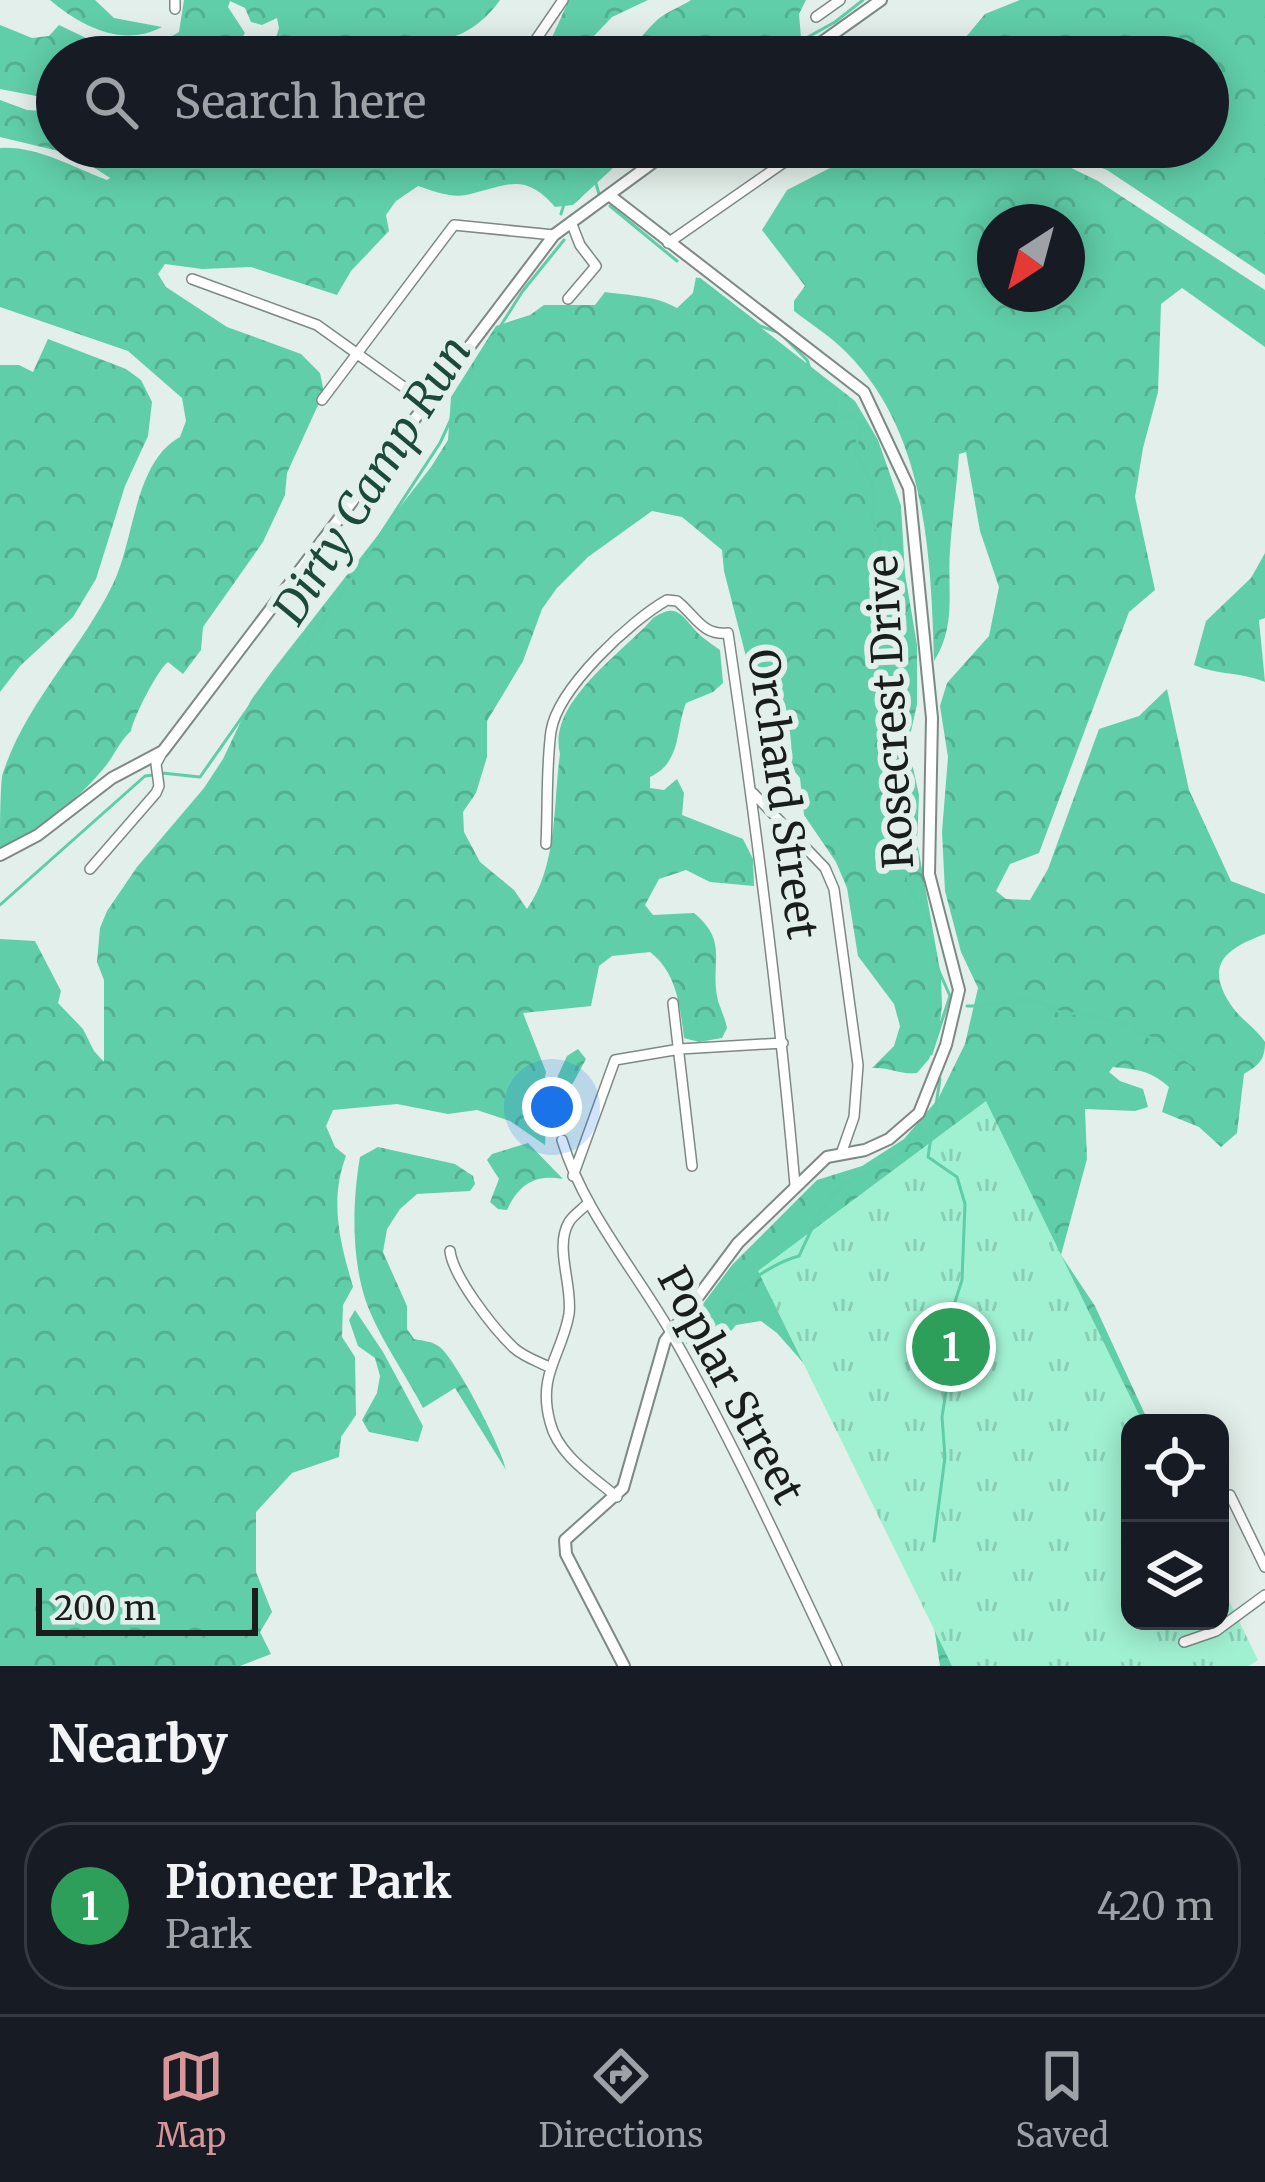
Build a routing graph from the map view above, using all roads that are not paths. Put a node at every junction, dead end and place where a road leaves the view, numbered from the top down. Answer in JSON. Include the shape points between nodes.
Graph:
{"nodes":[{"id":1,"x":563,"y":0,"type":"edge"},
{"id":2,"x":840,"y":0,"type":"edge"},
{"id":3,"x":881,"y":0,"type":"edge"},
{"id":4,"x":816,"y":16,"type":"dead end"},
{"id":5,"x":538,"y":36,"type":"edge"},
{"id":6,"x":830,"y":36,"type":"edge"},
{"id":7,"x":646,"y":168,"type":"edge"},
{"id":8,"x":776,"y":168,"type":"edge"},
{"id":9,"x":609,"y":195,"type":"junction"},
{"id":10,"x":572,"y":222,"type":"junction"},
{"id":11,"x":554,"y":235,"type":"junction"},
{"id":12,"x":667,"y":244,"type":"junction"},
{"id":13,"x":192,"y":279,"type":"dead end"},
{"id":14,"x":568,"y":299,"type":"dead end"},
{"id":15,"x":356,"y":352,"type":"junction"},
{"id":16,"x":322,"y":400,"type":"dead end"},
{"id":17,"x":426,"y":403,"type":"junction"},
{"id":18,"x":163,"y":752,"type":"junction"},
{"id":19,"x":753,"y":793,"type":"junction"},
{"id":20,"x":546,"y":844,"type":"dead end"},
{"id":21,"x":0,"y":855,"type":"edge"},
{"id":22,"x":90,"y":869,"type":"dead end"},
{"id":23,"x":673,"y":1003,"type":"dead end"},
{"id":24,"x":783,"y":1042,"type":"junction"},
{"id":25,"x":680,"y":1049,"type":"junction"},
{"id":26,"x":562,"y":1140,"type":"dead end"},
{"id":27,"x":841,"y":1154,"type":"junction"},
{"id":28,"x":692,"y":1166,"type":"dead end"},
{"id":29,"x":573,"y":1176,"type":"junction"},
{"id":30,"x":794,"y":1185,"type":"junction"},
{"id":31,"x":590,"y":1202,"type":"junction"},
{"id":32,"x":449,"y":1251,"type":"dead end"},
{"id":33,"x":671,"y":1333,"type":"junction"},
{"id":34,"x":549,"y":1367,"type":"junction"},
{"id":35,"x":1230,"y":1495,"type":"dead end"},
{"id":36,"x":616,"y":1497,"type":"junction"},
{"id":37,"x":1265,"y":1568,"type":"edge"},
{"id":38,"x":1265,"y":1595,"type":"edge"},
{"id":39,"x":1184,"y":1642,"type":"dead end"},
{"id":40,"x":624,"y":1666,"type":"edge"},
{"id":41,"x":837,"y":1666,"type":"edge"}],
"edges":[{"from":1,"to":5,"type":"street"},
{"from":2,"to":4,"type":"street"},
{"from":3,"to":6,"type":"street"},
{"from":7,"to":9,"type":"street"},
{"from":8,"to":12,"type":"street"},
{"from":9,"to":10,"type":"street"},
{"from":9,"to":12,"type":"street","name":"Rosecrest Drive"},
{"from":10,"to":11,"type":"street"},
{"from":10,"to":14,"type":"street","via":[[596,266]]},
{"from":11,"to":15,"type":"street","via":[[454,225]]},
{"from":11,"to":17,"type":"street"},
{"from":12,"to":27,"type":"street","name":"Rosecrest Drive","via":[[864,392],[909,488],[932,718],[929,874],[958,990],[919,1113],[889,1139]]},
{"from":13,"to":15,"type":"street","via":[[317,325]]},
{"from":15,"to":16,"type":"street"},
{"from":15,"to":17,"type":"street"},
{"from":17,"to":18,"type":"street"},
{"from":18,"to":21,"type":"street"},
{"from":18,"to":22,"type":"street","via":[[159,786]]},
{"from":19,"to":20,"type":"street","name":"Orchard Street","via":[[728,633],[704,629],[667,600],[623,634],[557,712]]},
{"from":19,"to":24,"type":"street","name":"Orchard Street"},
{"from":19,"to":27,"type":"street","via":[[825,868],[835,889],[858,1065]]},
{"from":23,"to":25,"type":"street"},
{"from":24,"to":25,"type":"street"},
{"from":24,"to":30,"type":"street","name":"Orchard Street"},
{"from":25,"to":28,"type":"street"},
{"from":25,"to":29,"type":"street","via":[[615,1060]]},
{"from":26,"to":29,"type":"street","name":"Poplar Street"},
{"from":27,"to":30,"type":"street","name":"Rosecrest Drive"},
{"from":29,"to":31,"type":"street","name":"Poplar Street"},
{"from":30,"to":33,"type":"street","name":"Rosecrest Drive"},
{"from":31,"to":33,"type":"street","name":"Poplar Street"},
{"from":31,"to":34,"type":"street","via":[[569,1222],[564,1241],[569,1314]]},
{"from":32,"to":34,"type":"street","via":[[502,1335]]},
{"from":33,"to":36,"type":"street"},
{"from":33,"to":41,"type":"street","name":"Poplar Street"},
{"from":34,"to":36,"type":"street","via":[[546,1398],[560,1445]]},
{"from":35,"to":37,"type":"street"},
{"from":36,"to":40,"type":"street","via":[[565,1540]]},
{"from":38,"to":39,"type":"street","via":[[1216,1631]]}]}
